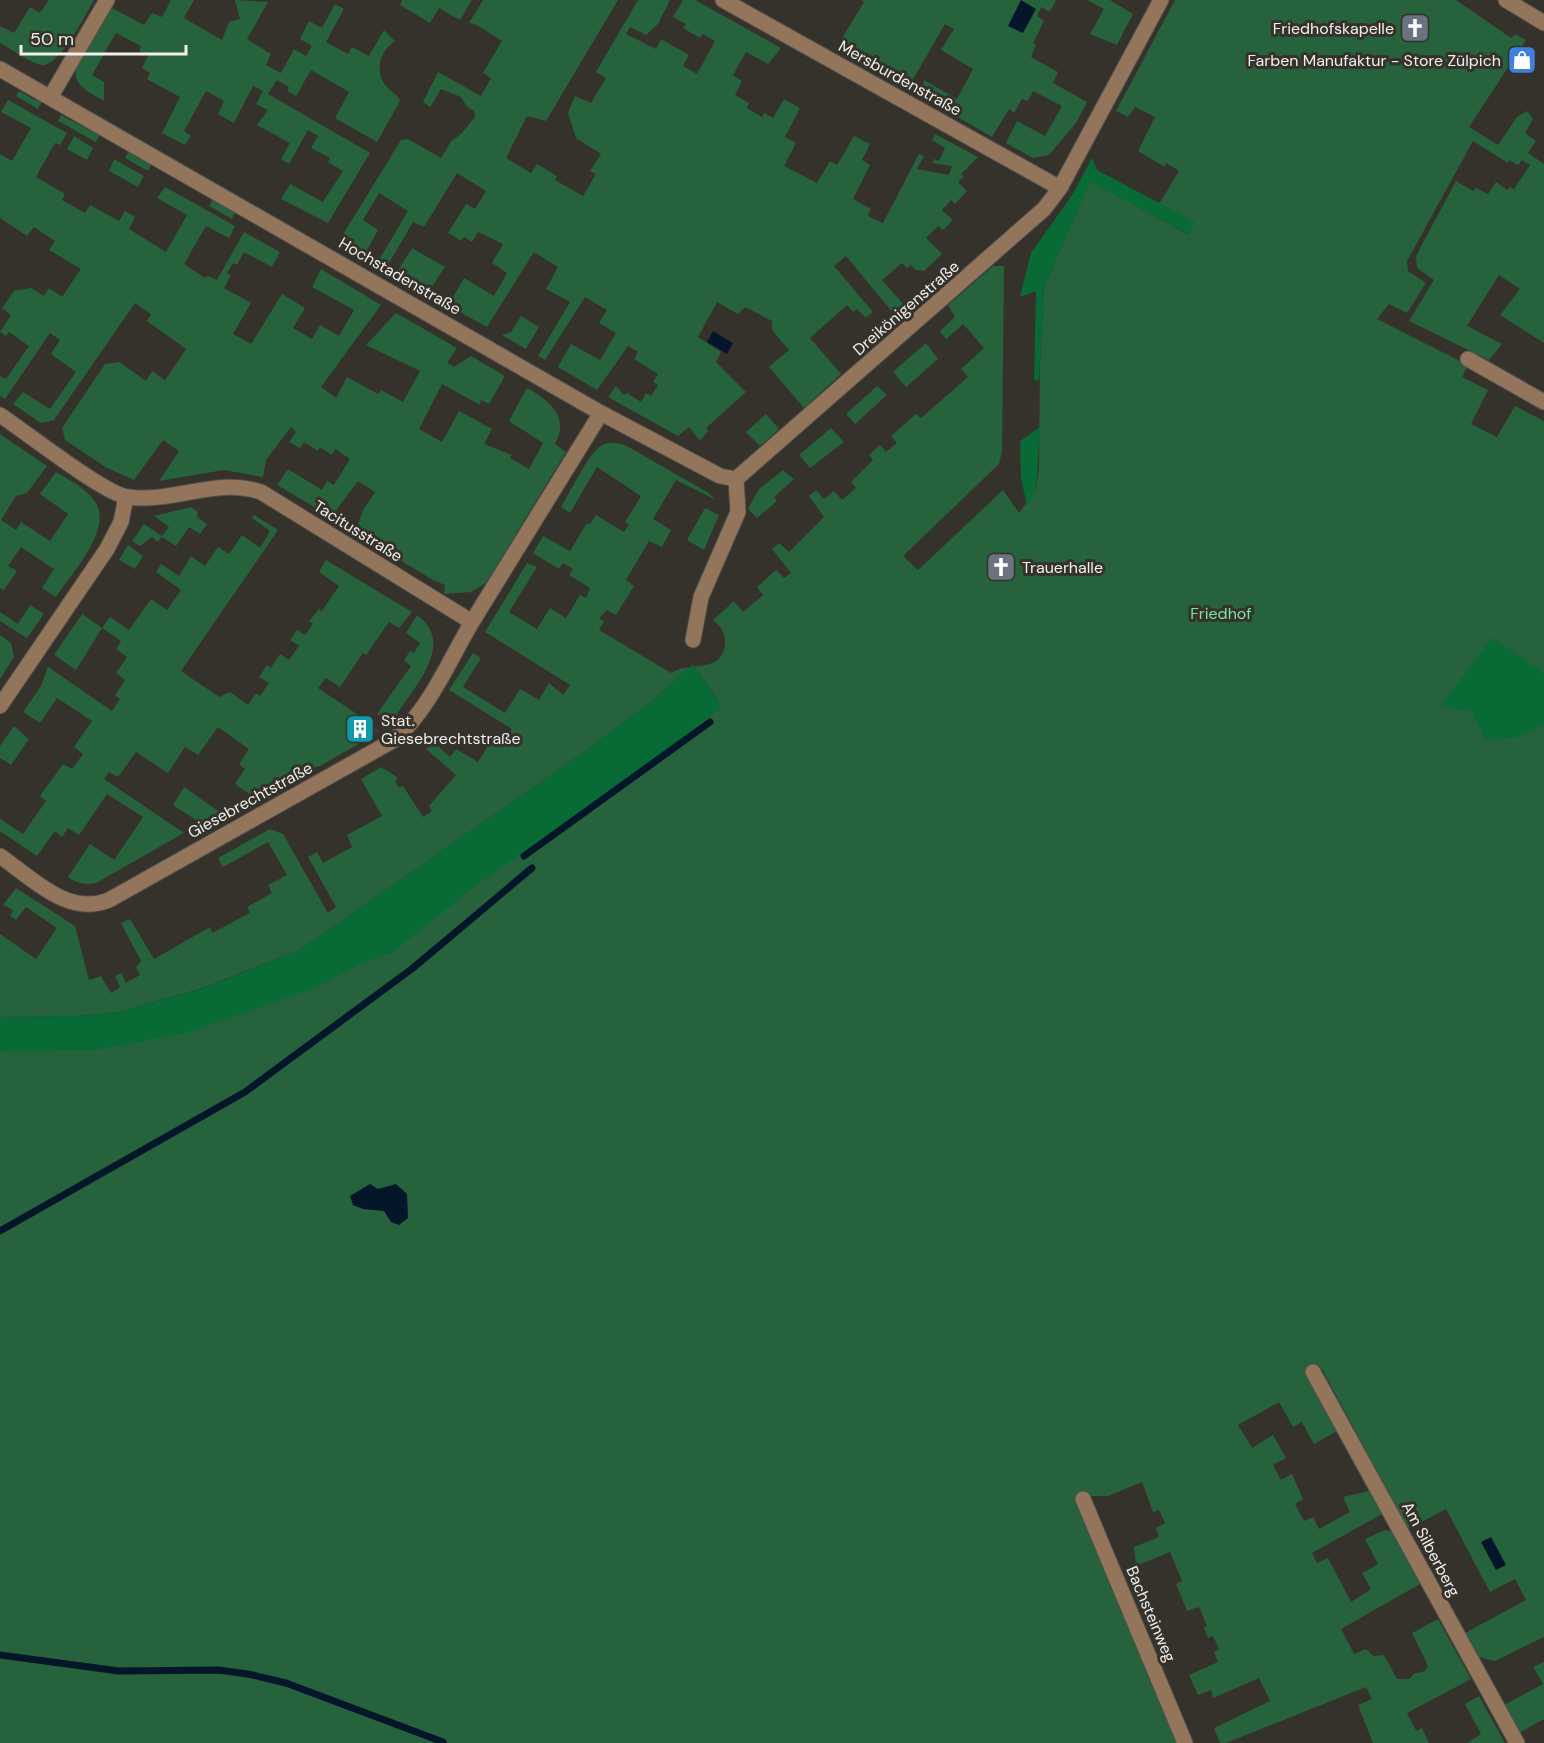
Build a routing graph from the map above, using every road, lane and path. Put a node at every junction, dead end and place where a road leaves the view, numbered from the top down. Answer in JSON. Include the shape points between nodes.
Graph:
{"nodes":[{"id":1,"x":107,"y":0,"type":"edge"},
{"id":2,"x":723,"y":0,"type":"edge"},
{"id":3,"x":1161,"y":0,"type":"edge"},
{"id":4,"x":1506,"y":0,"type":"edge"},
{"id":5,"x":1544,"y":22,"type":"edge"},
{"id":6,"x":0,"y":69,"type":"edge"},
{"id":7,"x":51,"y":96,"type":"junction"},
{"id":8,"x":1060,"y":188,"type":"junction"},
{"id":9,"x":1468,"y":359,"type":"dead end"},
{"id":10,"x":1544,"y":402,"type":"edge"},
{"id":11,"x":601,"y":413,"type":"junction"},
{"id":12,"x":0,"y":415,"type":"edge"},
{"id":13,"x":736,"y":478,"type":"junction"},
{"id":14,"x":126,"y":497,"type":"junction"},
{"id":15,"x":472,"y":622,"type":"junction"},
{"id":16,"x":693,"y":640,"type":"dead end"},
{"id":17,"x":0,"y":706,"type":"edge"},
{"id":18,"x":0,"y":856,"type":"edge"},
{"id":19,"x":1313,"y":1372,"type":"dead end"},
{"id":20,"x":1083,"y":1499,"type":"dead end"},
{"id":21,"x":1185,"y":1743,"type":"edge"},
{"id":22,"x":1516,"y":1743,"type":"edge"}],
"edges":[{"from":1,"to":7,"type":"street"},
{"from":2,"to":8,"type":"street","name":"Mersburdenstraße"},
{"from":3,"to":8,"type":"street","name":"Dreikönigenstraße"},
{"from":4,"to":5,"type":"street"},
{"from":6,"to":7,"type":"street","name":"Hochstadenstraße"},
{"from":7,"to":11,"type":"street","name":"Hochstadenstraße"},
{"from":8,"to":13,"type":"street","name":"Dreikönigenstraße","via":[[1034,221]]},
{"from":9,"to":10,"type":"street"},
{"from":11,"to":13,"type":"street","name":"Hochstadenstraße","via":[[720,476]]},
{"from":11,"to":15,"type":"street"},
{"from":12,"to":14,"type":"street","name":"Tacitusstraße","via":[[103,486]]},
{"from":13,"to":16,"type":"street","via":[[738,512],[701,597]]},
{"from":14,"to":15,"type":"street","name":"Tacitusstraße","via":[[231,485],[261,492]]},
{"from":14,"to":17,"type":"street","via":[[121,522],[107,549]]},
{"from":15,"to":18,"type":"street","name":"Giesebrechtstraße","via":[[425,703],[394,740],[109,900],[74,904]]},
{"from":19,"to":22,"type":"street","name":"Am Silberberg"},
{"from":20,"to":21,"type":"street","name":"Bachsteinweg"}]}
